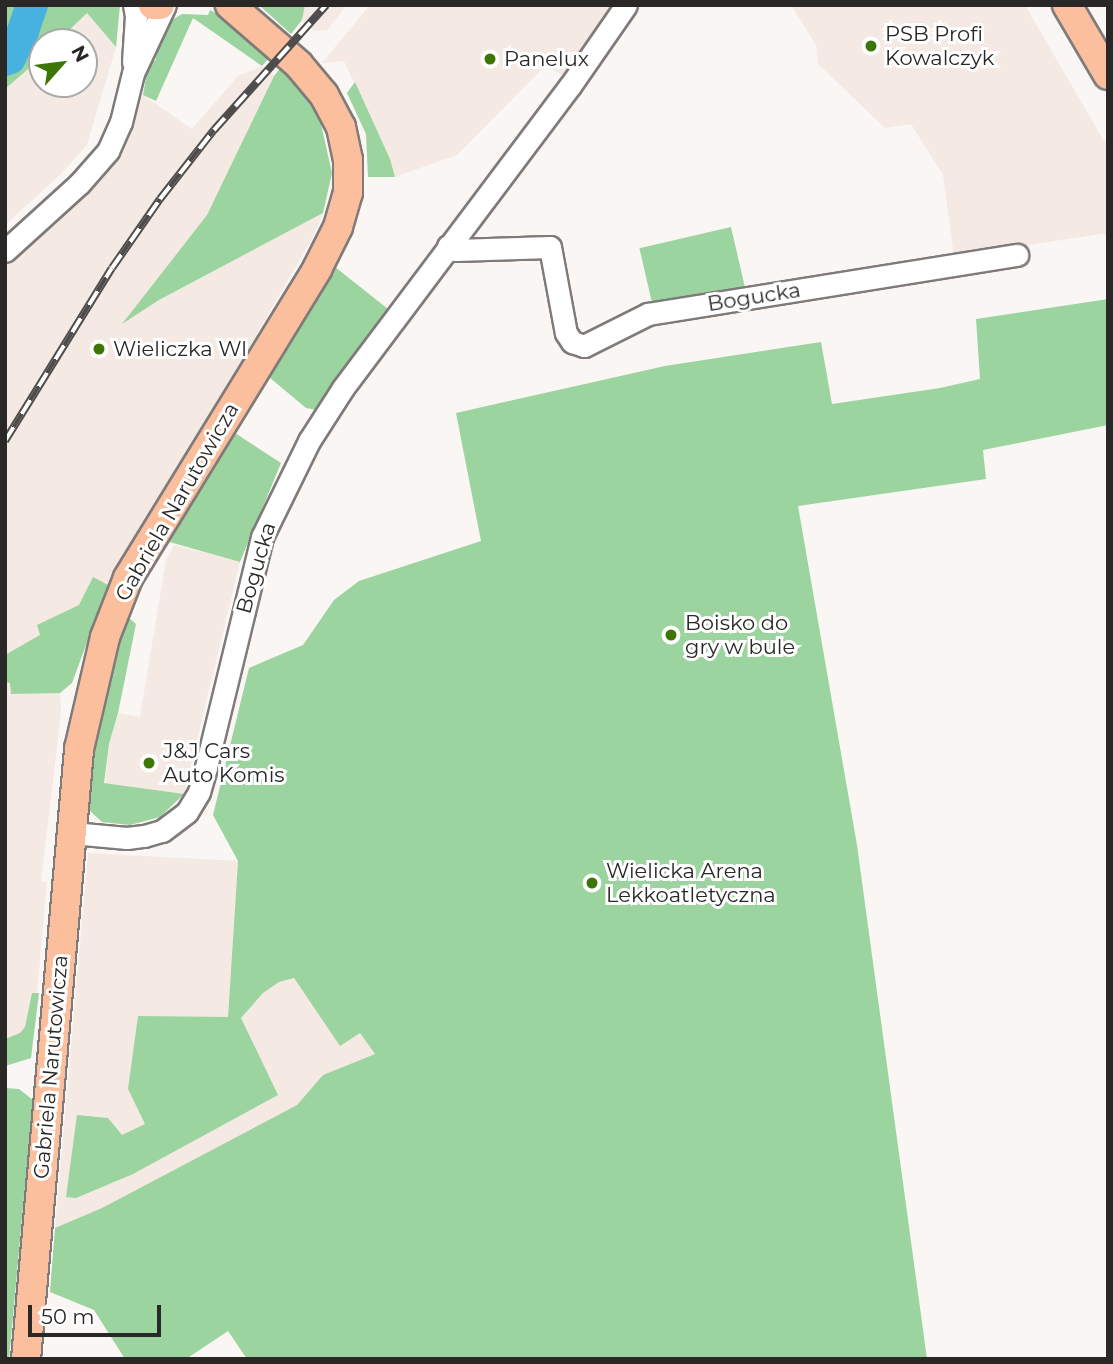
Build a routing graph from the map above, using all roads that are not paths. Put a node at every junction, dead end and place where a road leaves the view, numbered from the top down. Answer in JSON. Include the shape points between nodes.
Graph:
{"nodes":[{"id":1,"x":134,"y":5,"type":"edge"},
{"id":2,"x":153,"y":5,"type":"edge"},
{"id":3,"x":162,"y":5,"type":"edge"},
{"id":4,"x":230,"y":5,"type":"edge"},
{"id":5,"x":626,"y":5,"type":"edge"},
{"id":6,"x":1068,"y":5,"type":"edge"},
{"id":7,"x":133,"y":72,"type":"junction"},
{"id":8,"x":1108,"y":75,"type":"edge"},
{"id":9,"x":448,"y":246,"type":"junction"},
{"id":10,"x":5,"y":250,"type":"edge"},
{"id":11,"x":1017,"y":255,"type":"dead end"},
{"id":12,"x":72,"y":833,"type":"junction"},
{"id":13,"x":26,"y":1359,"type":"edge"}],
"edges":[{"from":1,"to":7,"type":"street"},
{"from":2,"to":3,"type":"main road"},
{"from":3,"to":7,"type":"street"},
{"from":4,"to":12,"type":"main road","name":"Gabriela Narutowicza","via":[[298,64],[324,95],[341,127],[348,192],[338,227],[317,269],[128,578],[105,637],[87,704]]},
{"from":5,"to":9,"type":"street","name":"Bogucka"},
{"from":6,"to":8,"type":"main road"},
{"from":7,"to":10,"type":"street","via":[[117,133],[102,159]]},
{"from":9,"to":11,"type":"street","name":"Bogucka","via":[[456,250],[550,247],[566,333],[572,342],[584,345],[648,314]]},
{"from":9,"to":12,"type":"street","name":"Bogucka","via":[[333,402],[272,513],[253,572],[206,767],[191,805],[176,823],[144,835]]},
{"from":12,"to":13,"type":"main road","name":"Gabriela Narutowicza"}]}
